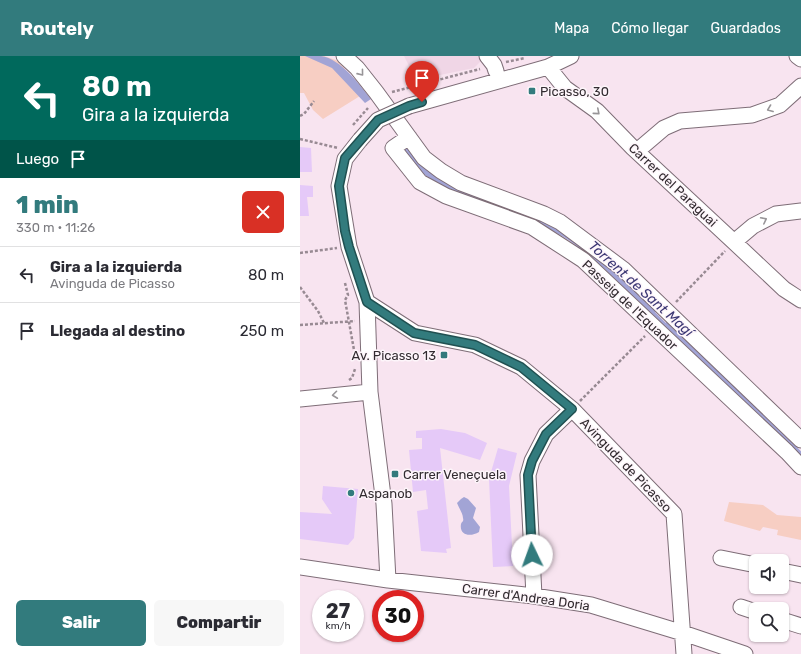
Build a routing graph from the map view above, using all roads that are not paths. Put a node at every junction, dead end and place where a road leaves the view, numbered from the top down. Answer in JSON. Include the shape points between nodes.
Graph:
{"nodes":[{"id":1,"x":344,"y":56,"type":"edge"},
{"id":2,"x":572,"y":56,"type":"edge"},
{"id":3,"x":797,"y":56,"type":"edge"},
{"id":4,"x":801,"y":59,"type":"edge"},
{"id":5,"x":548,"y":67,"type":"junction"},
{"id":6,"x":801,"y":86,"type":"edge"},
{"id":7,"x":409,"y":137,"type":"junction"},
{"id":8,"x":637,"y":151,"type":"junction"},
{"id":9,"x":801,"y":211,"type":"edge"},
{"id":10,"x":734,"y":242,"type":"junction"},
{"id":11,"x":801,"y":300,"type":"edge"},
{"id":12,"x":367,"y":302,"type":"junction"},
{"id":13,"x":660,"y":319,"type":"junction"},
{"id":14,"x":370,"y":392,"type":"junction"},
{"id":15,"x":300,"y":399,"type":"edge"},
{"id":16,"x":572,"y":409,"type":"junction"},
{"id":17,"x":795,"y":442,"type":"edge"},
{"id":18,"x":801,"y":467,"type":"edge"},
{"id":19,"x":721,"y":558,"type":"dead end"},
{"id":20,"x":749,"y":564,"type":"edge"},
{"id":21,"x":300,"y":567,"type":"edge"},
{"id":22,"x":789,"y":572,"type":"edge"},
{"id":23,"x":801,"y":575,"type":"edge"},
{"id":24,"x":388,"y":580,"type":"junction"},
{"id":25,"x":534,"y":596,"type":"junction"},
{"id":26,"x":741,"y":607,"type":"dead end"},
{"id":27,"x":749,"y":610,"type":"edge"},
{"id":28,"x":789,"y":622,"type":"edge"},
{"id":29,"x":801,"y":626,"type":"edge"},
{"id":30,"x":683,"y":633,"type":"junction"},
{"id":31,"x":684,"y":654,"type":"edge"},
{"id":32,"x":745,"y":654,"type":"edge"}],
"edges":[{"from":1,"to":7,"type":"street","one_way":true,"via":[[357,68]]},
{"from":2,"to":5,"type":"street"},
{"from":3,"to":4,"type":"street"},
{"from":5,"to":8,"type":"street","name":"Carrer del Paraguai","one_way":true,"via":[[565,88],[597,111]]},
{"from":5,"to":12,"type":"street","bridge":true,"via":[[409,106],[378,120],[345,158],[339,186],[349,247]]},
{"from":6,"to":8,"type":"street","one_way":true,"via":[[780,105],[752,115],[680,121],[664,128]]},
{"from":7,"to":13,"type":"street","name":"Passeig de l'Equador","via":[[424,158],[460,183],[560,222],[623,269]]},
{"from":7,"to":13,"type":"street","name":"Passeig de l'Equador","via":[[393,148],[420,182],[446,196],[532,227],[583,260]]},
{"from":8,"to":10,"type":"street","name":"Carrer del Paraguai"},
{"from":10,"to":9,"type":"street","one_way":true,"via":[[753,226],[776,214]]},
{"from":10,"to":11,"type":"street","name":"Carrer del Paraguai","via":[[784,289]]},
{"from":12,"to":14,"type":"street"},
{"from":12,"to":16,"type":"street","name":"Avinguda de Picasso","via":[[414,333],[475,345],[521,367]]},
{"from":13,"to":17,"type":"street","name":"Passeig de l'Equador"},
{"from":13,"to":17,"type":"street","name":"Passeig de l'Equador"},
{"from":14,"to":15,"type":"street","one_way":true},
{"from":14,"to":24,"type":"street","via":[[384,504]]},
{"from":16,"to":25,"type":"street","via":[[546,434],[528,475]]},
{"from":16,"to":30,"type":"street","name":"Avinguda de Picasso","via":[[674,514]]},
{"from":17,"to":18,"type":"street","name":"Passeig de l'Equador"},
{"from":19,"to":20,"type":"street"},
{"from":21,"to":24,"type":"street","name":"Carrer d'Andrea Doria"},
{"from":22,"to":23,"type":"street"},
{"from":24,"to":25,"type":"street","name":"Carrer d'Andrea Doria"},
{"from":25,"to":30,"type":"street","name":"Carrer d'Andrea Doria","via":[[591,605]]},
{"from":26,"to":27,"type":"street"},
{"from":28,"to":29,"type":"street"},
{"from":30,"to":31,"type":"street","name":"Avinguda de Picasso"},
{"from":30,"to":32,"type":"street","name":"Carrer d'Andrea Doria"}]}
